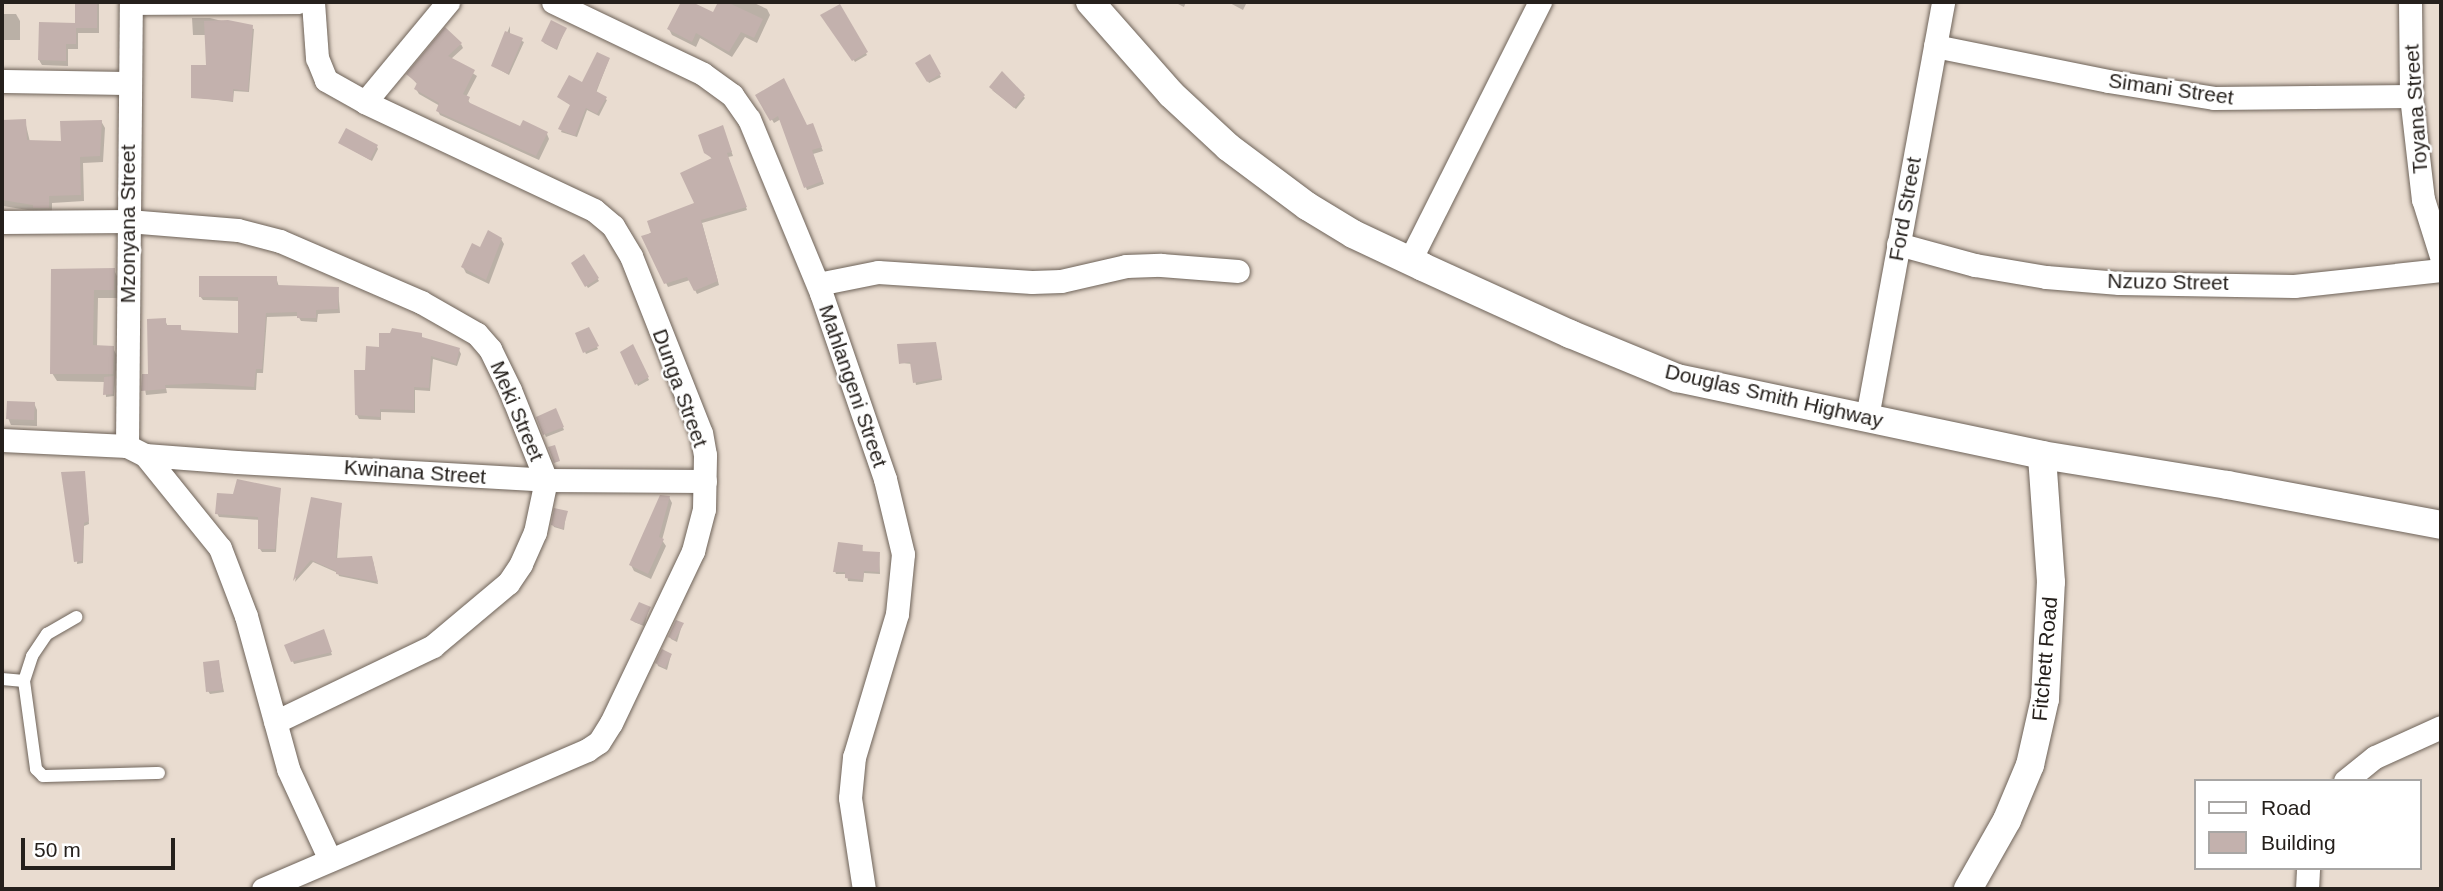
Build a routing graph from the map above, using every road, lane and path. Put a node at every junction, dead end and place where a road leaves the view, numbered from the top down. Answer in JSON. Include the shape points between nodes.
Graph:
{"nodes":[{"id":1,"x":297,"y":2,"type":"edge"},
{"id":2,"x":313,"y":2,"type":"edge"},
{"id":3,"x":448,"y":2,"type":"edge"},
{"id":4,"x":554,"y":2,"type":"edge"},
{"id":5,"x":1090,"y":2,"type":"edge"},
{"id":6,"x":1541,"y":2,"type":"edge"},
{"id":7,"x":1943,"y":2,"type":"edge"},
{"id":8,"x":2410,"y":2,"type":"edge"},
{"id":9,"x":131,"y":3,"type":"edge"},
{"id":10,"x":1934,"y":46,"type":"junction"},
{"id":11,"x":2,"y":81,"type":"edge"},
{"id":12,"x":129,"y":83,"type":"junction"},
{"id":13,"x":2411,"y":96,"type":"junction"},
{"id":14,"x":365,"y":102,"type":"junction"},
{"id":15,"x":2432,"y":199,"type":"edge"},
{"id":16,"x":2,"y":222,"type":"edge"},
{"id":17,"x":128,"y":222,"type":"junction"},
{"id":18,"x":1898,"y":244,"type":"junction"},
{"id":19,"x":2441,"y":256,"type":"edge"},
{"id":20,"x":1417,"y":264,"type":"junction"},
{"id":21,"x":2441,"y":270,"type":"edge"},
{"id":22,"x":1238,"y":271,"type":"dead end"},
{"id":23,"x":818,"y":285,"type":"junction"},
{"id":24,"x":1867,"y":417,"type":"junction"},
{"id":25,"x":2,"y":440,"type":"edge"},
{"id":26,"x":136,"y":450,"type":"junction"},
{"id":27,"x":2042,"y":455,"type":"junction"},
{"id":28,"x":546,"y":480,"type":"junction"},
{"id":29,"x":705,"y":481,"type":"junction"},
{"id":30,"x":2441,"y":524,"type":"edge"},
{"id":31,"x":76,"y":617,"type":"dead end"},
{"id":32,"x":2,"y":679,"type":"edge"},
{"id":33,"x":24,"y":681,"type":"junction"},
{"id":34,"x":275,"y":722,"type":"junction"},
{"id":35,"x":2441,"y":727,"type":"edge"},
{"id":36,"x":159,"y":773,"type":"dead end"},
{"id":37,"x":2348,"y":779,"type":"edge"},
{"id":38,"x":330,"y":860,"type":"junction"},
{"id":39,"x":2308,"y":870,"type":"edge"},
{"id":40,"x":264,"y":889,"type":"edge"},
{"id":41,"x":864,"y":889,"type":"edge"},
{"id":42,"x":1968,"y":889,"type":"edge"},
{"id":43,"x":2307,"y":889,"type":"edge"}],
"edges":[{"from":1,"to":9,"type":"street"},
{"from":2,"to":14,"type":"street","name":"Dunga Street","via":[[320,70],[326,80]]},
{"from":3,"to":14,"type":"street"},
{"from":4,"to":23,"type":"street","name":"Mahlangeni Street","via":[[703,74],[732,95],[748,119]]},
{"from":5,"to":20,"type":"street","name":"Douglas Smith Highway","via":[[1171,94],[1238,155],[1307,206]]},
{"from":6,"to":20,"type":"street"},
{"from":7,"to":10,"type":"street","name":"Ford Street"},
{"from":8,"to":13,"type":"street","name":"Toyana Street"},
{"from":9,"to":12,"type":"street","name":"Mzonyana Street"},
{"from":10,"to":13,"type":"street","name":"Simani Street","via":[[2214,98]]},
{"from":10,"to":18,"type":"street","name":"Ford Street"},
{"from":11,"to":12,"type":"street"},
{"from":12,"to":17,"type":"street","name":"Mzonyana Street"},
{"from":13,"to":15,"type":"street","name":"Toyana Street"},
{"from":14,"to":29,"type":"street","name":"Dunga Street","via":[[594,210],[613,226],[631,256],[701,433]]},
{"from":15,"to":19,"type":"street","name":"Toyana Street"},
{"from":16,"to":17,"type":"street","name":"Meki Street"},
{"from":17,"to":26,"type":"street","name":"Mzonyana Street"},
{"from":17,"to":28,"type":"street","name":"Meki Street","via":[[238,230],[281,241],[460,323],[490,349]]},
{"from":18,"to":21,"type":"street","name":"Nzuzo Street","via":[[1975,265],[2119,283],[2294,286]]},
{"from":18,"to":24,"type":"street","name":"Ford Street"},
{"from":20,"to":24,"type":"street","name":"Douglas Smith Highway","via":[[1677,378]]},
{"from":22,"to":23,"type":"street","via":[[1126,266],[1061,281],[1032,282],[878,272]]},
{"from":23,"to":41,"type":"street","name":"Mahlangeni Street","via":[[885,479],[903,554],[897,614],[855,757],[850,791]]},
{"from":24,"to":27,"type":"street","name":"Douglas Smith Highway"},
{"from":25,"to":26,"type":"street","name":"Kwinana Street"},
{"from":26,"to":28,"type":"street","name":"Kwinana Street"},
{"from":26,"to":34,"type":"street","via":[[220,548],[246,616]]},
{"from":27,"to":30,"type":"street","name":"Douglas Smith Highway"},
{"from":27,"to":42,"type":"street","name":"Fitchett Road","via":[[2051,582],[2045,699],[2030,765],[2007,820]]},
{"from":28,"to":29,"type":"street","name":"Kwinana Street"},
{"from":28,"to":34,"type":"street","name":"Meki Street","via":[[536,532],[521,564],[508,583],[475,613],[433,646]]},
{"from":29,"to":38,"type":"street","name":"Dunga Street","via":[[704,509],[693,551],[599,742]]},
{"from":31,"to":33,"type":"lane","via":[[47,634],[32,656]]},
{"from":32,"to":33,"type":"lane"},
{"from":33,"to":36,"type":"lane","via":[[36,769],[43,776]]},
{"from":34,"to":38,"type":"street","via":[[288,769]]},
{"from":35,"to":37,"type":"street","via":[[2375,757]]},
{"from":38,"to":40,"type":"street","name":"Dunga Street"},
{"from":39,"to":43,"type":"street"}]}
